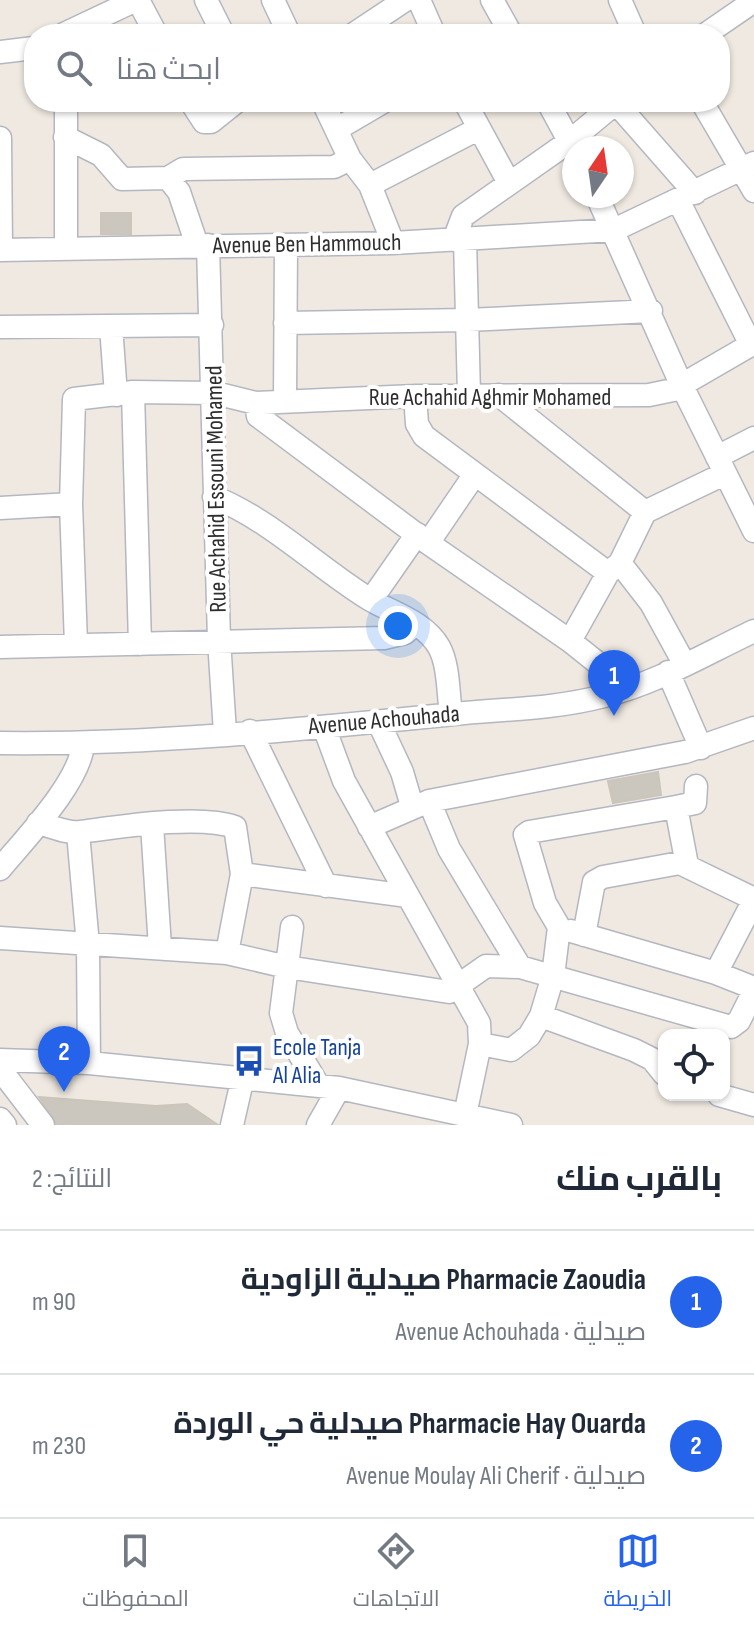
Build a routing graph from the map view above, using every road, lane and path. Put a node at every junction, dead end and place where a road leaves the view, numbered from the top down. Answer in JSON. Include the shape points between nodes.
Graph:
{"nodes":[{"id":1,"x":137,"y":0,"type":"edge"},
{"id":2,"x":206,"y":0,"type":"edge"},
{"id":3,"x":492,"y":0,"type":"edge"},
{"id":4,"x":620,"y":0,"type":"edge"},
{"id":5,"x":405,"y":1,"type":"edge"},
{"id":6,"x":279,"y":2,"type":"edge"},
{"id":7,"x":743,"y":10,"type":"edge"},
{"id":8,"x":85,"y":24,"type":"edge"},
{"id":9,"x":150,"y":24,"type":"edge"},
{"id":10,"x":218,"y":24,"type":"edge"},
{"id":11,"x":286,"y":24,"type":"edge"},
{"id":12,"x":369,"y":24,"type":"edge"},
{"id":13,"x":425,"y":24,"type":"edge"},
{"id":14,"x":505,"y":24,"type":"edge"},
{"id":15,"x":631,"y":24,"type":"edge"},
{"id":16,"x":721,"y":24,"type":"edge"},
{"id":17,"x":24,"y":49,"type":"edge"},
{"id":18,"x":0,"y":52,"type":"edge"},
{"id":19,"x":66,"y":112,"type":"edge"},
{"id":20,"x":198,"y":112,"type":"edge"},
{"id":21,"x":224,"y":112,"type":"edge"},
{"id":22,"x":328,"y":112,"type":"edge"},
{"id":23,"x":366,"y":112,"type":"edge"},
{"id":24,"x":470,"y":112,"type":"edge"},
{"id":25,"x":554,"y":112,"type":"edge"},
{"id":26,"x":607,"y":112,"type":"edge"},
{"id":27,"x":624,"y":112,"type":"edge"},
{"id":28,"x":709,"y":112,"type":"edge"},
{"id":29,"x":337,"y":129,"type":"junction"},
{"id":30,"x":478,"y":129,"type":"junction"},
{"id":31,"x":567,"y":136,"type":"edge"},
{"id":32,"x":581,"y":136,"type":"edge"},
{"id":33,"x":65,"y":137,"type":"junction"},
{"id":34,"x":0,"y":138,"type":"edge"},
{"id":35,"x":562,"y":151,"type":"edge"},
{"id":36,"x":350,"y":159,"type":"junction"},
{"id":37,"x":748,"y":165,"type":"edge"},
{"id":38,"x":1,"y":170,"type":"edge"},
{"id":39,"x":168,"y":178,"type":"junction"},
{"id":40,"x":508,"y":181,"type":"junction"},
{"id":41,"x":370,"y":185,"type":"junction"},
{"id":42,"x":754,"y":191,"type":"edge"},
{"id":43,"x":686,"y":196,"type":"junction"},
{"id":44,"x":603,"y":208,"type":"edge"},
{"id":45,"x":614,"y":230,"type":"junction"},
{"id":46,"x":459,"y":240,"type":"junction"},
{"id":47,"x":393,"y":243,"type":"junction"},
{"id":48,"x":202,"y":245,"type":"junction"},
{"id":49,"x":286,"y":245,"type":"junction"},
{"id":50,"x":66,"y":248,"type":"junction"},
{"id":51,"x":1,"y":250,"type":"edge"},
{"id":52,"x":651,"y":311,"type":"junction"},
{"id":53,"x":468,"y":320,"type":"junction"},
{"id":54,"x":285,"y":323,"type":"junction"},
{"id":55,"x":212,"y":325,"type":"junction"},
{"id":56,"x":111,"y":326,"type":"junction"},
{"id":57,"x":0,"y":327,"type":"edge"},
{"id":58,"x":752,"y":344,"type":"edge"},
{"id":59,"x":681,"y":384,"type":"junction"},
{"id":60,"x":125,"y":393,"type":"junction"},
{"id":61,"x":215,"y":393,"type":"junction"},
{"id":62,"x":469,"y":395,"type":"junction"},
{"id":63,"x":499,"y":395,"type":"junction"},
{"id":64,"x":415,"y":396,"type":"junction"},
{"id":65,"x":285,"y":399,"type":"junction"},
{"id":66,"x":256,"y":403,"type":"junction"},
{"id":67,"x":754,"y":438,"type":"edge"},
{"id":68,"x":721,"y":466,"type":"junction"},
{"id":69,"x":475,"y":474,"type":"junction"},
{"id":70,"x":214,"y":497,"type":"junction"},
{"id":71,"x":71,"y":504,"type":"junction"},
{"id":72,"x":0,"y":508,"type":"edge"},
{"id":73,"x":645,"y":512,"type":"junction"},
{"id":74,"x":754,"y":531,"type":"edge"},
{"id":75,"x":423,"y":538,"type":"junction"},
{"id":76,"x":614,"y":568,"type":"junction"},
{"id":77,"x":371,"y":600,"type":"junction"},
{"id":78,"x":415,"y":624,"type":"junction"},
{"id":79,"x":753,"y":633,"type":"edge"},
{"id":80,"x":219,"y":640,"type":"junction"},
{"id":81,"x":570,"y":641,"type":"junction"},
{"id":82,"x":76,"y":644,"type":"junction"},
{"id":83,"x":140,"y":644,"type":"junction"},
{"id":84,"x":0,"y":647,"type":"edge"},
{"id":85,"x":676,"y":669,"type":"junction"},
{"id":86,"x":629,"y":688,"type":"junction"},
{"id":87,"x":451,"y":714,"type":"junction"},
{"id":88,"x":379,"y":723,"type":"junction"},
{"id":89,"x":324,"y":727,"type":"junction"},
{"id":90,"x":250,"y":731,"type":"junction"},
{"id":91,"x":225,"y":733,"type":"junction"},
{"id":92,"x":750,"y":737,"type":"edge"},
{"id":93,"x":0,"y":743,"type":"edge"},
{"id":94,"x":83,"y":743,"type":"junction"},
{"id":95,"x":701,"y":748,"type":"junction"},
{"id":96,"x":696,"y":786,"type":"dead end"},
{"id":97,"x":421,"y":803,"type":"junction"},
{"id":98,"x":676,"y":807,"type":"junction"},
{"id":99,"x":38,"y":823,"type":"junction"},
{"id":100,"x":152,"y":825,"type":"junction"},
{"id":101,"x":369,"y":827,"type":"junction"},
{"id":102,"x":78,"y":833,"type":"junction"},
{"id":103,"x":687,"y":865,"type":"junction"},
{"id":104,"x":0,"y":869,"type":"edge"},
{"id":105,"x":242,"y":874,"type":"junction"},
{"id":106,"x":326,"y":886,"type":"junction"},
{"id":107,"x":408,"y":896,"type":"junction"},
{"id":108,"x":754,"y":899,"type":"edge"},
{"id":109,"x":292,"y":927,"type":"dead end"},
{"id":110,"x":559,"y":927,"type":"junction"},
{"id":111,"x":584,"y":935,"type":"junction"},
{"id":112,"x":0,"y":938,"type":"edge"},
{"id":113,"x":88,"y":945,"type":"junction"},
{"id":114,"x":160,"y":947,"type":"junction"},
{"id":115,"x":227,"y":953,"type":"junction"},
{"id":116,"x":287,"y":967,"type":"junction"},
{"id":117,"x":520,"y":967,"type":"junction"},
{"id":118,"x":716,"y":973,"type":"junction"},
{"id":119,"x":553,"y":976,"type":"junction"},
{"id":120,"x":461,"y":986,"type":"junction"},
{"id":121,"x":754,"y":989,"type":"edge"},
{"id":122,"x":541,"y":1016,"type":"junction"},
{"id":123,"x":480,"y":1044,"type":"junction"},
{"id":124,"x":0,"y":1060,"type":"edge"},
{"id":125,"x":89,"y":1063,"type":"junction"},
{"id":126,"x":658,"y":1066,"type":"edge"},
{"id":127,"x":0,"y":1069,"type":"edge"},
{"id":128,"x":243,"y":1077,"type":"junction"},
{"id":129,"x":328,"y":1087,"type":"junction"},
{"id":130,"x":730,"y":1098,"type":"edge"},
{"id":131,"x":754,"y":1105,"type":"edge"},
{"id":132,"x":465,"y":1115,"type":"junction"},
{"id":133,"x":0,"y":1119,"type":"edge"},
{"id":134,"x":320,"y":1124,"type":"edge"},
{"id":135,"x":5,"y":1125,"type":"edge"},
{"id":136,"x":43,"y":1125,"type":"edge"},
{"id":137,"x":232,"y":1125,"type":"edge"},
{"id":138,"x":511,"y":1125,"type":"edge"}],
"edges":[{"from":1,"to":8,"type":"street"},
{"from":1,"to":9,"type":"street"},
{"from":2,"to":10,"type":"street"},
{"from":3,"to":14,"type":"street"},
{"from":4,"to":15,"type":"street"},
{"from":5,"to":12,"type":"street"},
{"from":5,"to":13,"type":"street"},
{"from":6,"to":11,"type":"street"},
{"from":7,"to":16,"type":"street"},
{"from":17,"to":18,"type":"street"},
{"from":19,"to":33,"type":"street"},
{"from":20,"to":21,"type":"street","via":[[204,122]]},
{"from":22,"to":29,"type":"street"},
{"from":23,"to":29,"type":"street"},
{"from":24,"to":30,"type":"street"},
{"from":25,"to":31,"type":"street"},
{"from":26,"to":32,"type":"street"},
{"from":27,"to":43,"type":"street"},
{"from":28,"to":37,"type":"street"},
{"from":29,"to":36,"type":"street"},
{"from":30,"to":40,"type":"street"},
{"from":30,"to":41,"type":"street"},
{"from":33,"to":39,"type":"street","via":[[101,155],[117,176]]},
{"from":33,"to":50,"type":"street"},
{"from":34,"to":38,"type":"street"},
{"from":35,"to":40,"type":"street"},
{"from":36,"to":39,"type":"street","via":[[334,167],[183,169]]},
{"from":36,"to":41,"type":"street"},
{"from":37,"to":42,"type":"street"},
{"from":37,"to":43,"type":"street"},
{"from":38,"to":51,"type":"street"},
{"from":39,"to":48,"type":"street","name":"Rue Achahid Essouni Mohamed"},
{"from":40,"to":46,"type":"street","via":[[463,216]]},
{"from":41,"to":47,"type":"street"},
{"from":43,"to":45,"type":"street"},
{"from":43,"to":58,"type":"street"},
{"from":44,"to":45,"type":"street"},
{"from":45,"to":46,"type":"street","name":"Avenue Ben Hammouch"},
{"from":45,"to":52,"type":"street"},
{"from":46,"to":47,"type":"street","name":"Avenue Ben Hammouch"},
{"from":46,"to":53,"type":"street"},
{"from":47,"to":49,"type":"street","name":"Avenue Ben Hammouch"},
{"from":48,"to":49,"type":"street","name":"Avenue Ben Hammouch"},
{"from":48,"to":50,"type":"street","name":"Avenue Ben Hammouch"},
{"from":48,"to":55,"type":"street","name":"Rue Achahid Essouni Mohamed"},
{"from":49,"to":54,"type":"street"},
{"from":50,"to":51,"type":"street","name":"Avenue Ben Hammouch"},
{"from":52,"to":53,"type":"street"},
{"from":52,"to":59,"type":"street"},
{"from":53,"to":54,"type":"street"},
{"from":53,"to":62,"type":"street"},
{"from":54,"to":65,"type":"street"},
{"from":55,"to":56,"type":"street"},
{"from":55,"to":61,"type":"street","name":"Rue Achahid Essouni Mohamed"},
{"from":56,"to":57,"type":"street"},
{"from":56,"to":60,"type":"street"},
{"from":58,"to":59,"type":"street","name":"Rue Achahid Aghmir Mohamed"},
{"from":59,"to":63,"type":"street","name":"Rue Achahid Aghmir Mohamed","via":[[649,395]]},
{"from":59,"to":68,"type":"street"},
{"from":60,"to":61,"type":"street","name":"Rue Achahid Aghmir Mohamed"},
{"from":60,"to":71,"type":"street","name":"Rue Achahid Aghmir Mohamed","via":[[74,399]]},
{"from":60,"to":83,"type":"street"},
{"from":61,"to":66,"type":"street","name":"Rue Achahid Aghmir Mohamed"},
{"from":61,"to":70,"type":"street","name":"Rue Achahid Essouni Mohamed"},
{"from":62,"to":63,"type":"street","name":"Rue Achahid Aghmir Mohamed"},
{"from":62,"to":64,"type":"street","name":"Rue Achahid Aghmir Mohamed"},
{"from":63,"to":73,"type":"street"},
{"from":64,"to":65,"type":"street","name":"Rue Achahid Aghmir Mohamed"},
{"from":64,"to":69,"type":"street","via":[[420,431]]},
{"from":65,"to":66,"type":"street","name":"Rue Achahid Aghmir Mohamed"},
{"from":66,"to":75,"type":"street","via":[[258,416]]},
{"from":67,"to":68,"type":"street"},
{"from":68,"to":73,"type":"street"},
{"from":68,"to":74,"type":"street"},
{"from":69,"to":75,"type":"street"},
{"from":69,"to":76,"type":"street"},
{"from":70,"to":77,"type":"street","via":[[246,511]]},
{"from":70,"to":80,"type":"street","name":"Rue Achahid Essouni Mohamed"},
{"from":71,"to":72,"type":"street"},
{"from":71,"to":82,"type":"street"},
{"from":73,"to":76,"type":"street"},
{"from":75,"to":77,"type":"street"},
{"from":75,"to":81,"type":"street"},
{"from":76,"to":81,"type":"street"},
{"from":76,"to":85,"type":"street","via":[[651,603]]},
{"from":77,"to":78,"type":"street"},
{"from":78,"to":80,"type":"street","via":[[405,633],[384,638]]},
{"from":78,"to":87,"type":"street","via":[[440,649]]},
{"from":79,"to":85,"type":"street","name":"Avenue Achouhada"},
{"from":80,"to":83,"type":"street"},
{"from":80,"to":91,"type":"street","name":"Rue Achahid Essouni Mohamed"},
{"from":81,"to":86,"type":"street"},
{"from":82,"to":83,"type":"street"},
{"from":82,"to":84,"type":"street"},
{"from":85,"to":86,"type":"street","name":"Avenue Achouhada"},
{"from":85,"to":95,"type":"street"},
{"from":86,"to":87,"type":"street","name":"Avenue Achouhada","via":[[536,707]]},
{"from":87,"to":88,"type":"street","name":"Avenue Achouhada"},
{"from":88,"to":89,"type":"street","name":"Avenue Achouhada"},
{"from":88,"to":97,"type":"street"},
{"from":89,"to":90,"type":"street","name":"Avenue Achouhada"},
{"from":89,"to":101,"type":"street"},
{"from":90,"to":91,"type":"street","name":"Avenue Achouhada"},
{"from":90,"to":106,"type":"street"},
{"from":91,"to":94,"type":"street","name":"Avenue Achouhada"},
{"from":92,"to":95,"type":"street"},
{"from":93,"to":94,"type":"street","name":"Avenue Achouhada"},
{"from":94,"to":99,"type":"street","via":[[82,758]]},
{"from":95,"to":97,"type":"street"},
{"from":96,"to":98,"type":"street","via":[[695,803]]},
{"from":97,"to":101,"type":"street"},
{"from":97,"to":117,"type":"street"},
{"from":98,"to":103,"type":"street"},
{"from":98,"to":110,"type":"street","via":[[525,835],[545,903]]},
{"from":99,"to":102,"type":"street"},
{"from":99,"to":104,"type":"street"},
{"from":100,"to":102,"type":"street"},
{"from":100,"to":105,"type":"street","via":[[235,827]]},
{"from":100,"to":114,"type":"street"},
{"from":101,"to":107,"type":"street"},
{"from":102,"to":113,"type":"street"},
{"from":103,"to":108,"type":"street"},
{"from":103,"to":111,"type":"street","via":[[672,863],[597,878]]},
{"from":105,"to":106,"type":"street"},
{"from":105,"to":115,"type":"street"},
{"from":106,"to":107,"type":"street"},
{"from":107,"to":120,"type":"street"},
{"from":108,"to":118,"type":"street"},
{"from":109,"to":116,"type":"street"},
{"from":110,"to":111,"type":"street"},
{"from":110,"to":119,"type":"street"},
{"from":111,"to":118,"type":"street"},
{"from":112,"to":113,"type":"street"},
{"from":113,"to":114,"type":"street"},
{"from":113,"to":125,"type":"street"},
{"from":114,"to":115,"type":"street"},
{"from":115,"to":116,"type":"street"},
{"from":116,"to":120,"type":"street","via":[[449,992]]},
{"from":116,"to":129,"type":"street","via":[[280,1001],[283,1023]]},
{"from":117,"to":119,"type":"street"},
{"from":117,"to":120,"type":"street","via":[[486,966]]},
{"from":118,"to":121,"type":"street"},
{"from":119,"to":121,"type":"street","via":[[727,1026],[735,1025]]},
{"from":119,"to":122,"type":"street"},
{"from":120,"to":123,"type":"street","via":[[479,1023]]},
{"from":122,"to":123,"type":"street","via":[[529,1036],[511,1050]]},
{"from":122,"to":126,"type":"street","via":[[634,1050]]},
{"from":123,"to":132,"type":"street"},
{"from":124,"to":125,"type":"street"},
{"from":125,"to":128,"type":"street"},
{"from":127,"to":136,"type":"street"},
{"from":128,"to":129,"type":"street"},
{"from":128,"to":137,"type":"street"},
{"from":129,"to":132,"type":"street"},
{"from":129,"to":134,"type":"street"},
{"from":130,"to":131,"type":"street"},
{"from":132,"to":138,"type":"street"},
{"from":133,"to":135,"type":"street"}]}
